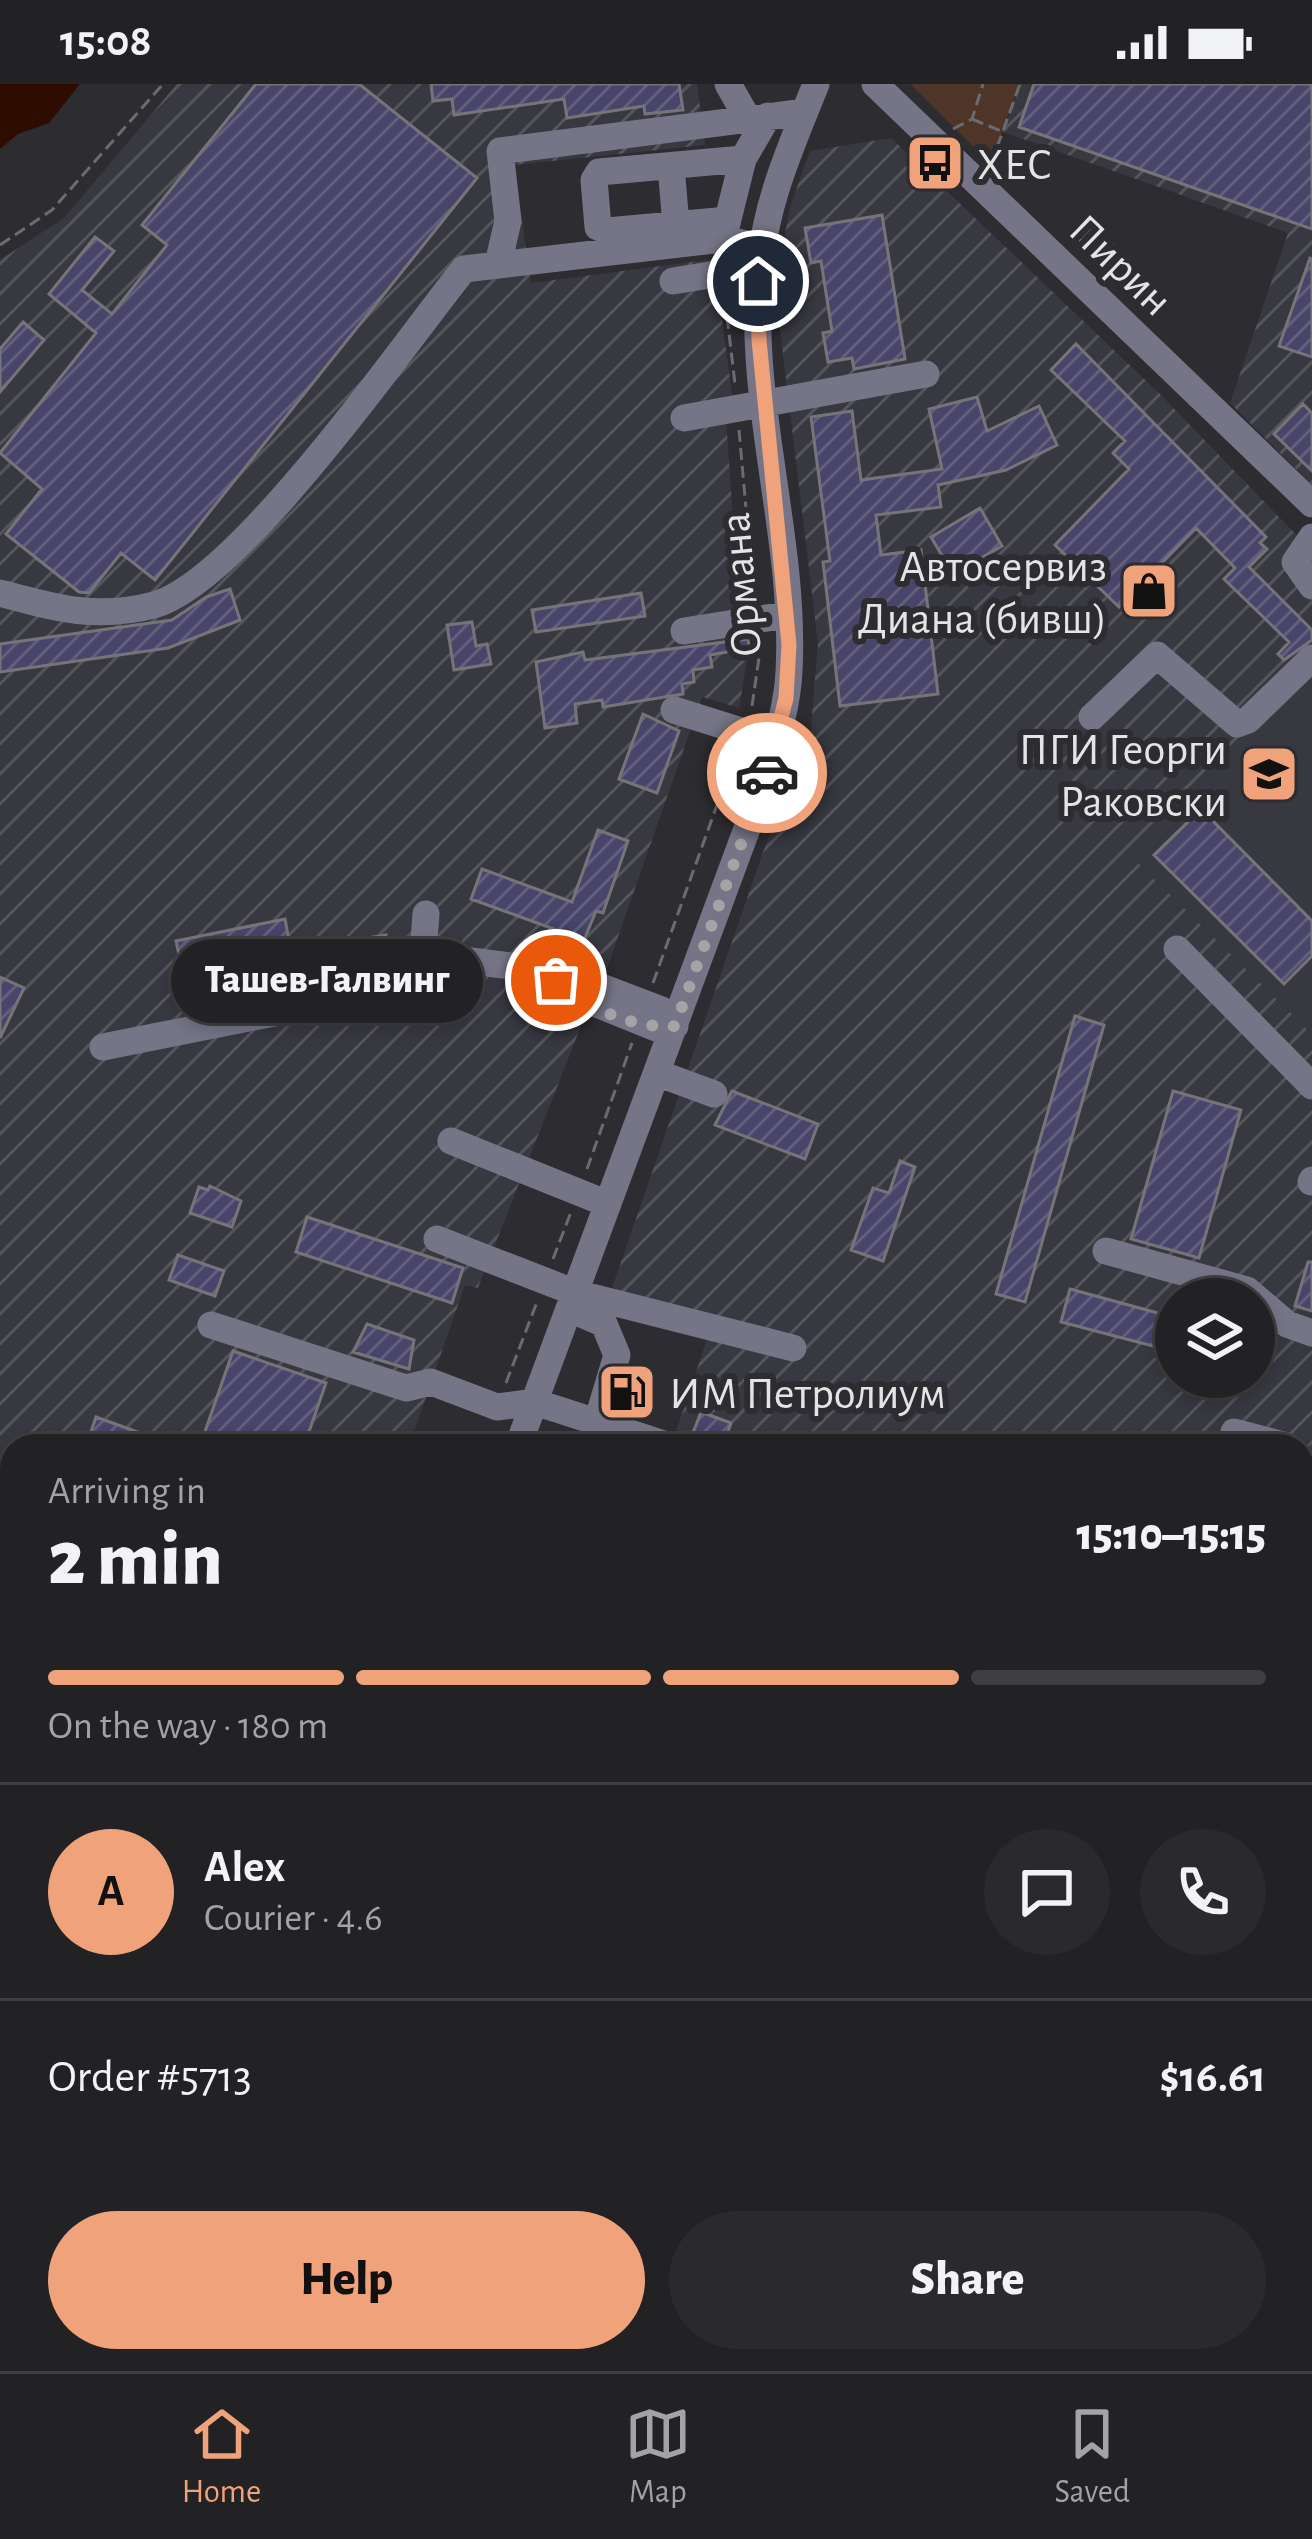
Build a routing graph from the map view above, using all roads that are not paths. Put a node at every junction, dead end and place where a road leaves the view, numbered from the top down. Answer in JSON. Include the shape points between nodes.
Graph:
{"nodes":[{"id":1,"x":728,"y":84,"type":"edge"},
{"id":2,"x":816,"y":84,"type":"edge"},
{"id":3,"x":836,"y":84,"type":"edge"},
{"id":4,"x":874,"y":84,"type":"edge"},
{"id":5,"x":805,"y":112,"type":"junction"},
{"id":6,"x":759,"y":118,"type":"junction"},
{"id":7,"x":743,"y":159,"type":"junction"},
{"id":8,"x":671,"y":166,"type":"junction"},
{"id":9,"x":676,"y":225,"type":"junction"},
{"id":10,"x":726,"y":230,"type":"junction"},
{"id":11,"x":762,"y":248,"type":"junction"},
{"id":12,"x":498,"y":264,"type":"junction"},
{"id":13,"x":673,"y":281,"type":"dead end"},
{"id":14,"x":926,"y":374,"type":"dead end"},
{"id":15,"x":765,"y":404,"type":"junction"},
{"id":16,"x":684,"y":418,"type":"dead end"},
{"id":17,"x":1312,"y":505,"type":"edge"},
{"id":18,"x":1312,"y":537,"type":"edge"},
{"id":19,"x":1312,"y":586,"type":"edge"},
{"id":20,"x":0,"y":593,"type":"edge"},
{"id":21,"x":786,"y":615,"type":"junction"},
{"id":22,"x":684,"y":631,"type":"dead end"},
{"id":23,"x":1312,"y":658,"type":"edge"},
{"id":24,"x":674,"y":710,"type":"dead end"},
{"id":25,"x":1092,"y":717,"type":"dead end"},
{"id":26,"x":778,"y":731,"type":"junction"},
{"id":27,"x":426,"y":914,"type":"dead end"},
{"id":28,"x":1178,"y":950,"type":"dead end"},
{"id":29,"x":423,"y":955,"type":"junction"},
{"id":30,"x":675,"y":1026,"type":"junction"},
{"id":31,"x":104,"y":1047,"type":"dead end"},
{"id":32,"x":657,"y":1073,"type":"junction"},
{"id":33,"x":1312,"y":1086,"type":"edge"},
{"id":34,"x":714,"y":1094,"type":"dead end"},
{"id":35,"x":451,"y":1141,"type":"dead end"},
{"id":36,"x":608,"y":1204,"type":"junction"},
{"id":37,"x":437,"y":1239,"type":"dead end"},
{"id":38,"x":1106,"y":1251,"type":"dead end"},
{"id":39,"x":573,"y":1301,"type":"junction"},
{"id":40,"x":212,"y":1325,"type":"dead end"},
{"id":41,"x":1312,"y":1333,"type":"edge"},
{"id":42,"x":794,"y":1348,"type":"dead end"},
{"id":43,"x":535,"y":1402,"type":"junction"},
{"id":44,"x":597,"y":1422,"type":"junction"},
{"id":45,"x":1234,"y":1432,"type":"dead end"},
{"id":46,"x":523,"y":1434,"type":"edge"},
{"id":47,"x":634,"y":1434,"type":"edge"},
{"id":48,"x":1242,"y":1434,"type":"edge"}],
"edges":[{"from":1,"to":6,"type":"street"},
{"from":2,"to":5,"type":"street","name":"Ормана"},
{"from":3,"to":5,"type":"street"},
{"from":4,"to":17,"type":"street","name":"Пирин"},
{"from":5,"to":6,"type":"street"},
{"from":5,"to":11,"type":"street","name":"Ормана","via":[[778,171]]},
{"from":6,"to":7,"type":"street"},
{"from":6,"to":12,"type":"street","via":[[500,151],[508,220]]},
{"from":7,"to":8,"type":"street"},
{"from":7,"to":10,"type":"street"},
{"from":8,"to":9,"type":"street"},
{"from":8,"to":9,"type":"street","via":[[599,172],[594,180],[598,226],[607,231]]},
{"from":9,"to":10,"type":"street"},
{"from":10,"to":11,"type":"street"},
{"from":10,"to":12,"type":"street"},
{"from":11,"to":13,"type":"street","via":[[722,273]]},
{"from":11,"to":15,"type":"street","name":"Ормана"},
{"from":12,"to":20,"type":"street","via":[[464,269],[240,548],[191,587],[155,604],[80,615]]},
{"from":14,"to":15,"type":"street"},
{"from":15,"to":16,"type":"street"},
{"from":15,"to":21,"type":"street","name":"Ормана"},
{"from":18,"to":19,"type":"street","via":[[1295,562]]},
{"from":21,"to":22,"type":"street"},
{"from":21,"to":26,"type":"street","name":"Ормана","via":[[789,673]]},
{"from":23,"to":25,"type":"street","via":[[1237,724],[1157,655]]},
{"from":24,"to":26,"type":"street","via":[[744,732]]},
{"from":26,"to":30,"type":"street","name":"Ормана"},
{"from":27,"to":29,"type":"street"},
{"from":28,"to":33,"type":"street"},
{"from":29,"to":30,"type":"street","via":[[578,978],[643,1013],[662,1010]]},
{"from":29,"to":31,"type":"street","via":[[415,985]]},
{"from":30,"to":32,"type":"street","name":"Ормана"},
{"from":32,"to":34,"type":"street"},
{"from":32,"to":36,"type":"street","name":"Ормана"},
{"from":35,"to":36,"type":"street"},
{"from":36,"to":39,"type":"street","name":"Ормана"},
{"from":37,"to":39,"type":"street","via":[[544,1280]]},
{"from":38,"to":41,"type":"street","via":[[1247,1291]]},
{"from":39,"to":42,"type":"street"},
{"from":39,"to":43,"type":"street","name":"Ормана"},
{"from":39,"to":44,"type":"street","via":[[604,1324],[617,1355]]},
{"from":40,"to":43,"type":"street","via":[[406,1388],[431,1382],[497,1407]]},
{"from":43,"to":44,"type":"street"},
{"from":43,"to":46,"type":"street","name":"Ормана"},
{"from":44,"to":47,"type":"street"},
{"from":45,"to":48,"type":"street"}]}
